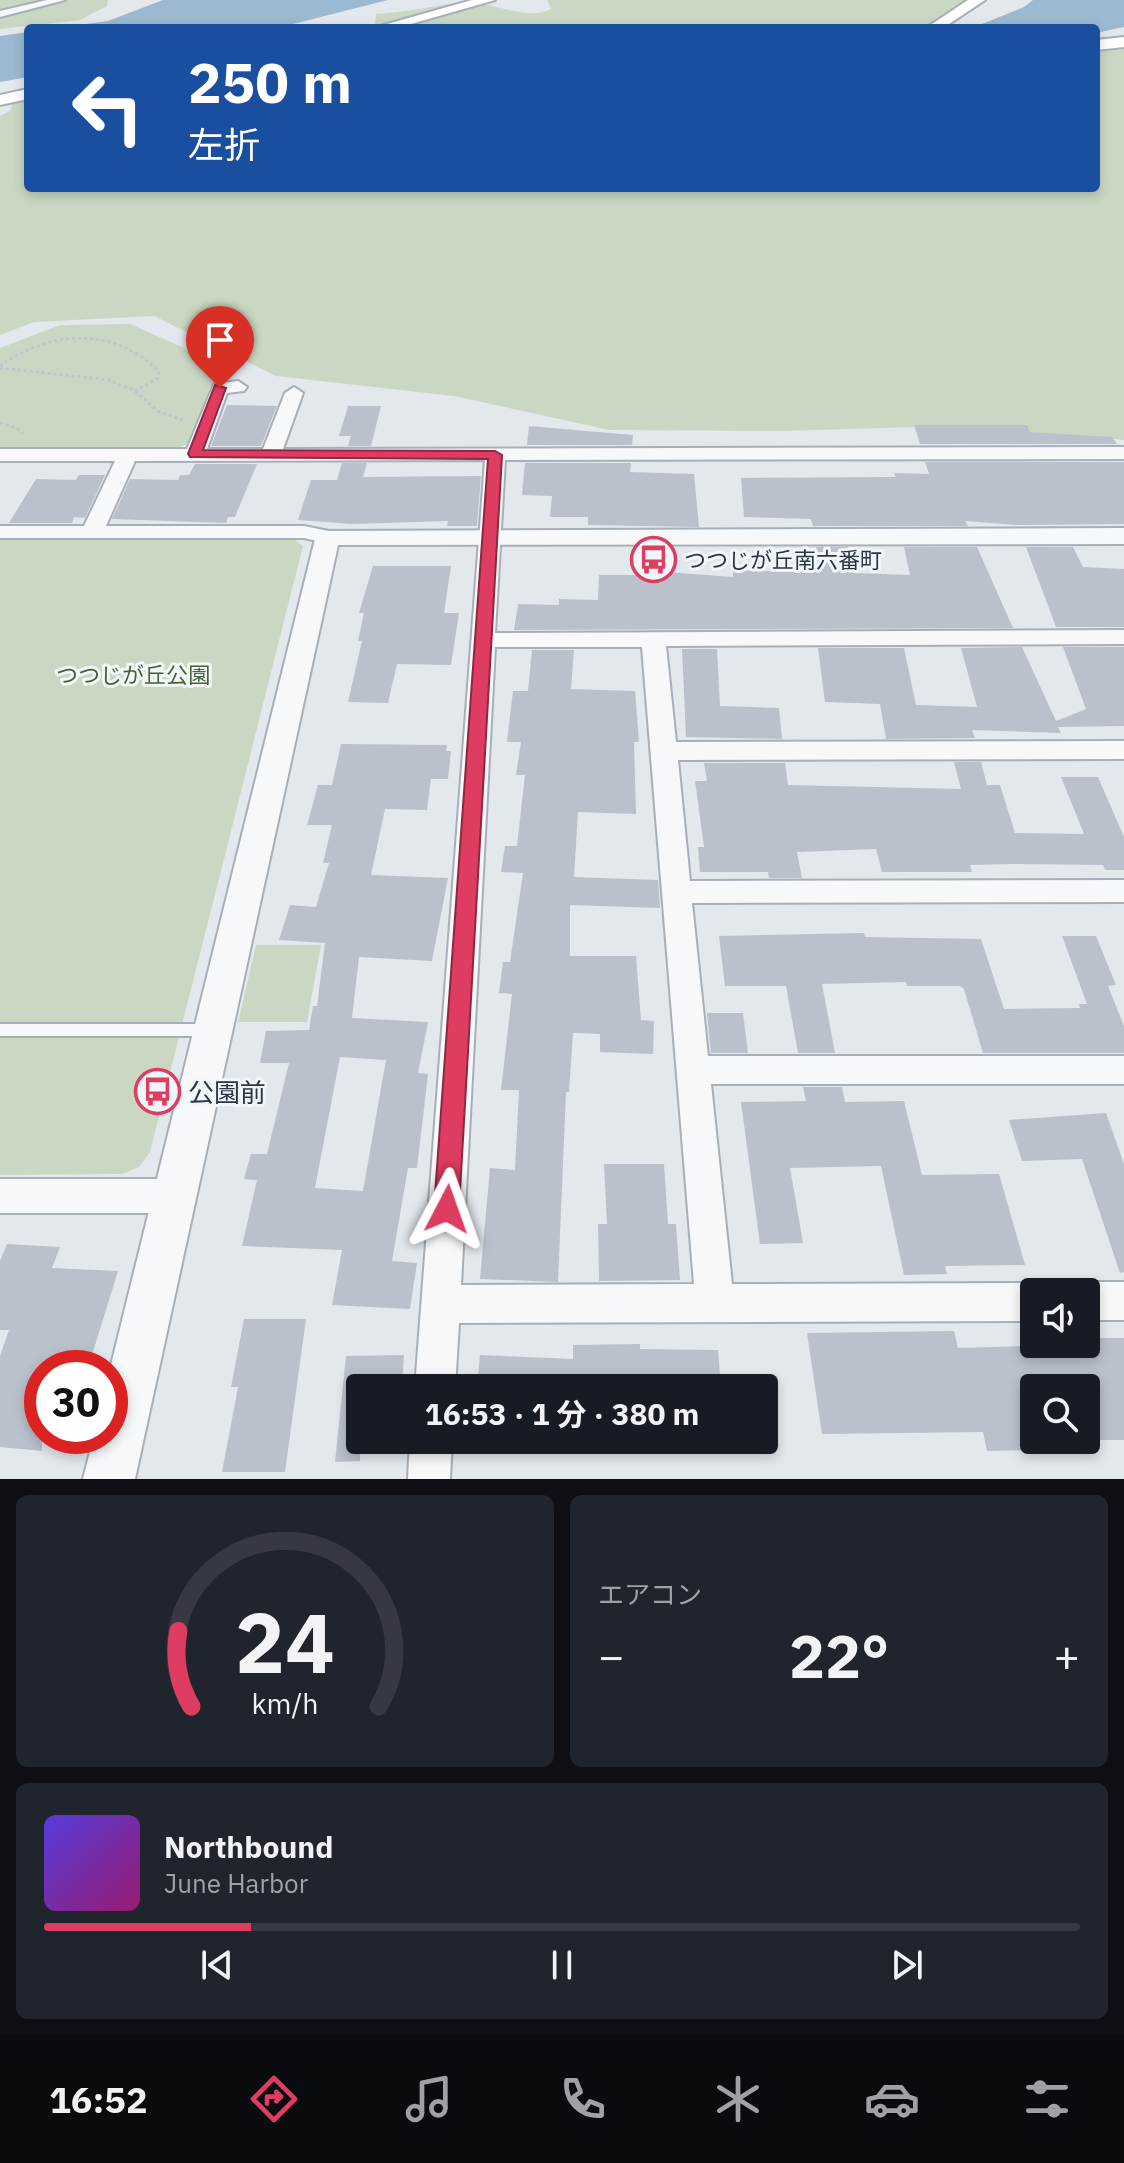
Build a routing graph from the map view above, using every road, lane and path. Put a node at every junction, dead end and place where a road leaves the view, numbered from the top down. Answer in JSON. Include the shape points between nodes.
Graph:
{"nodes":[{"id":1,"x":60,"y":0,"type":"edge"},
{"id":2,"x":488,"y":0,"type":"edge"},
{"id":3,"x":978,"y":0,"type":"edge"},
{"id":4,"x":0,"y":14,"type":"edge"},
{"id":5,"x":395,"y":24,"type":"edge"},
{"id":6,"x":939,"y":24,"type":"edge"},
{"id":7,"x":1124,"y":42,"type":"edge"},
{"id":8,"x":1100,"y":45,"type":"edge"},
{"id":9,"x":24,"y":95,"type":"edge"},
{"id":10,"x":0,"y":100,"type":"edge"},
{"id":11,"x":0,"y":367,"type":"edge"},
{"id":12,"x":238,"y":387,"type":"dead end"},
{"id":13,"x":135,"y":391,"type":"junction"},
{"id":14,"x":294,"y":393,"type":"dead end"},
{"id":15,"x":207,"y":421,"type":"junction"},
{"id":16,"x":1124,"y":453,"type":"edge"},
{"id":17,"x":195,"y":454,"type":"junction"},
{"id":18,"x":0,"y":455,"type":"edge"},
{"id":19,"x":128,"y":455,"type":"junction"},
{"id":20,"x":271,"y":455,"type":"junction"},
{"id":21,"x":495,"y":455,"type":"junction"},
{"id":22,"x":0,"y":532,"type":"edge"},
{"id":23,"x":92,"y":532,"type":"junction"},
{"id":24,"x":1124,"y":536,"type":"edge"},
{"id":25,"x":326,"y":537,"type":"junction"},
{"id":26,"x":491,"y":538,"type":"junction"},
{"id":27,"x":1124,"y":637,"type":"edge"},
{"id":28,"x":653,"y":638,"type":"junction"},
{"id":29,"x":486,"y":640,"type":"junction"},
{"id":30,"x":1124,"y":750,"type":"edge"},
{"id":31,"x":665,"y":751,"type":"junction"},
{"id":32,"x":1124,"y":891,"type":"edge"},
{"id":33,"x":678,"y":892,"type":"junction"},
{"id":34,"x":0,"y":1030,"type":"edge"},
{"id":35,"x":212,"y":1030,"type":"junction"},
{"id":36,"x":693,"y":1070,"type":"junction"},
{"id":37,"x":1124,"y":1070,"type":"edge"},
{"id":38,"x":0,"y":1196,"type":"edge"},
{"id":39,"x":175,"y":1196,"type":"junction"},
{"id":40,"x":1100,"y":1301,"type":"edge"},
{"id":41,"x":1124,"y":1301,"type":"edge"},
{"id":42,"x":1020,"y":1302,"type":"edge"},
{"id":43,"x":715,"y":1303,"type":"junction"},
{"id":44,"x":440,"y":1304,"type":"junction"},
{"id":45,"x":436,"y":1374,"type":"edge"},
{"id":46,"x":430,"y":1454,"type":"edge"},
{"id":47,"x":109,"y":1479,"type":"edge"},
{"id":48,"x":429,"y":1479,"type":"edge"}],
"edges":[{"from":1,"to":4,"type":"street"},
{"from":2,"to":5,"type":"main road"},
{"from":3,"to":6,"type":"main road"},
{"from":7,"to":8,"type":"main road"},
{"from":9,"to":10,"type":"main road"},
{"from":11,"to":13,"type":"path","via":[[100,378]]},
{"from":11,"to":13,"type":"path","via":[[45,340],[90,340],[134,352],[154,366],[157,379]]},
{"from":12,"to":15,"type":"street","via":[[220,388]]},
{"from":13,"to":15,"type":"path","via":[[150,407],[176,419]]},
{"from":14,"to":20,"type":"street"},
{"from":15,"to":17,"type":"street"},
{"from":16,"to":21,"type":"street"},
{"from":17,"to":19,"type":"street"},
{"from":17,"to":20,"type":"street"},
{"from":18,"to":19,"type":"street"},
{"from":19,"to":23,"type":"street"},
{"from":20,"to":21,"type":"street"},
{"from":21,"to":26,"type":"street"},
{"from":22,"to":23,"type":"street"},
{"from":23,"to":25,"type":"street","via":[[304,532]]},
{"from":24,"to":26,"type":"street"},
{"from":25,"to":26,"type":"street"},
{"from":25,"to":35,"type":"street"},
{"from":26,"to":29,"type":"street"},
{"from":27,"to":28,"type":"street"},
{"from":28,"to":29,"type":"street"},
{"from":28,"to":31,"type":"street"},
{"from":29,"to":44,"type":"street"},
{"from":30,"to":31,"type":"street"},
{"from":31,"to":33,"type":"street"},
{"from":32,"to":33,"type":"street"},
{"from":33,"to":36,"type":"street"},
{"from":34,"to":35,"type":"lane"},
{"from":35,"to":39,"type":"street"},
{"from":36,"to":37,"type":"street"},
{"from":36,"to":43,"type":"street"},
{"from":38,"to":39,"type":"street"},
{"from":39,"to":47,"type":"street"},
{"from":40,"to":41,"type":"street"},
{"from":42,"to":43,"type":"street"},
{"from":43,"to":44,"type":"street"},
{"from":44,"to":45,"type":"street"},
{"from":46,"to":48,"type":"street"}]}
